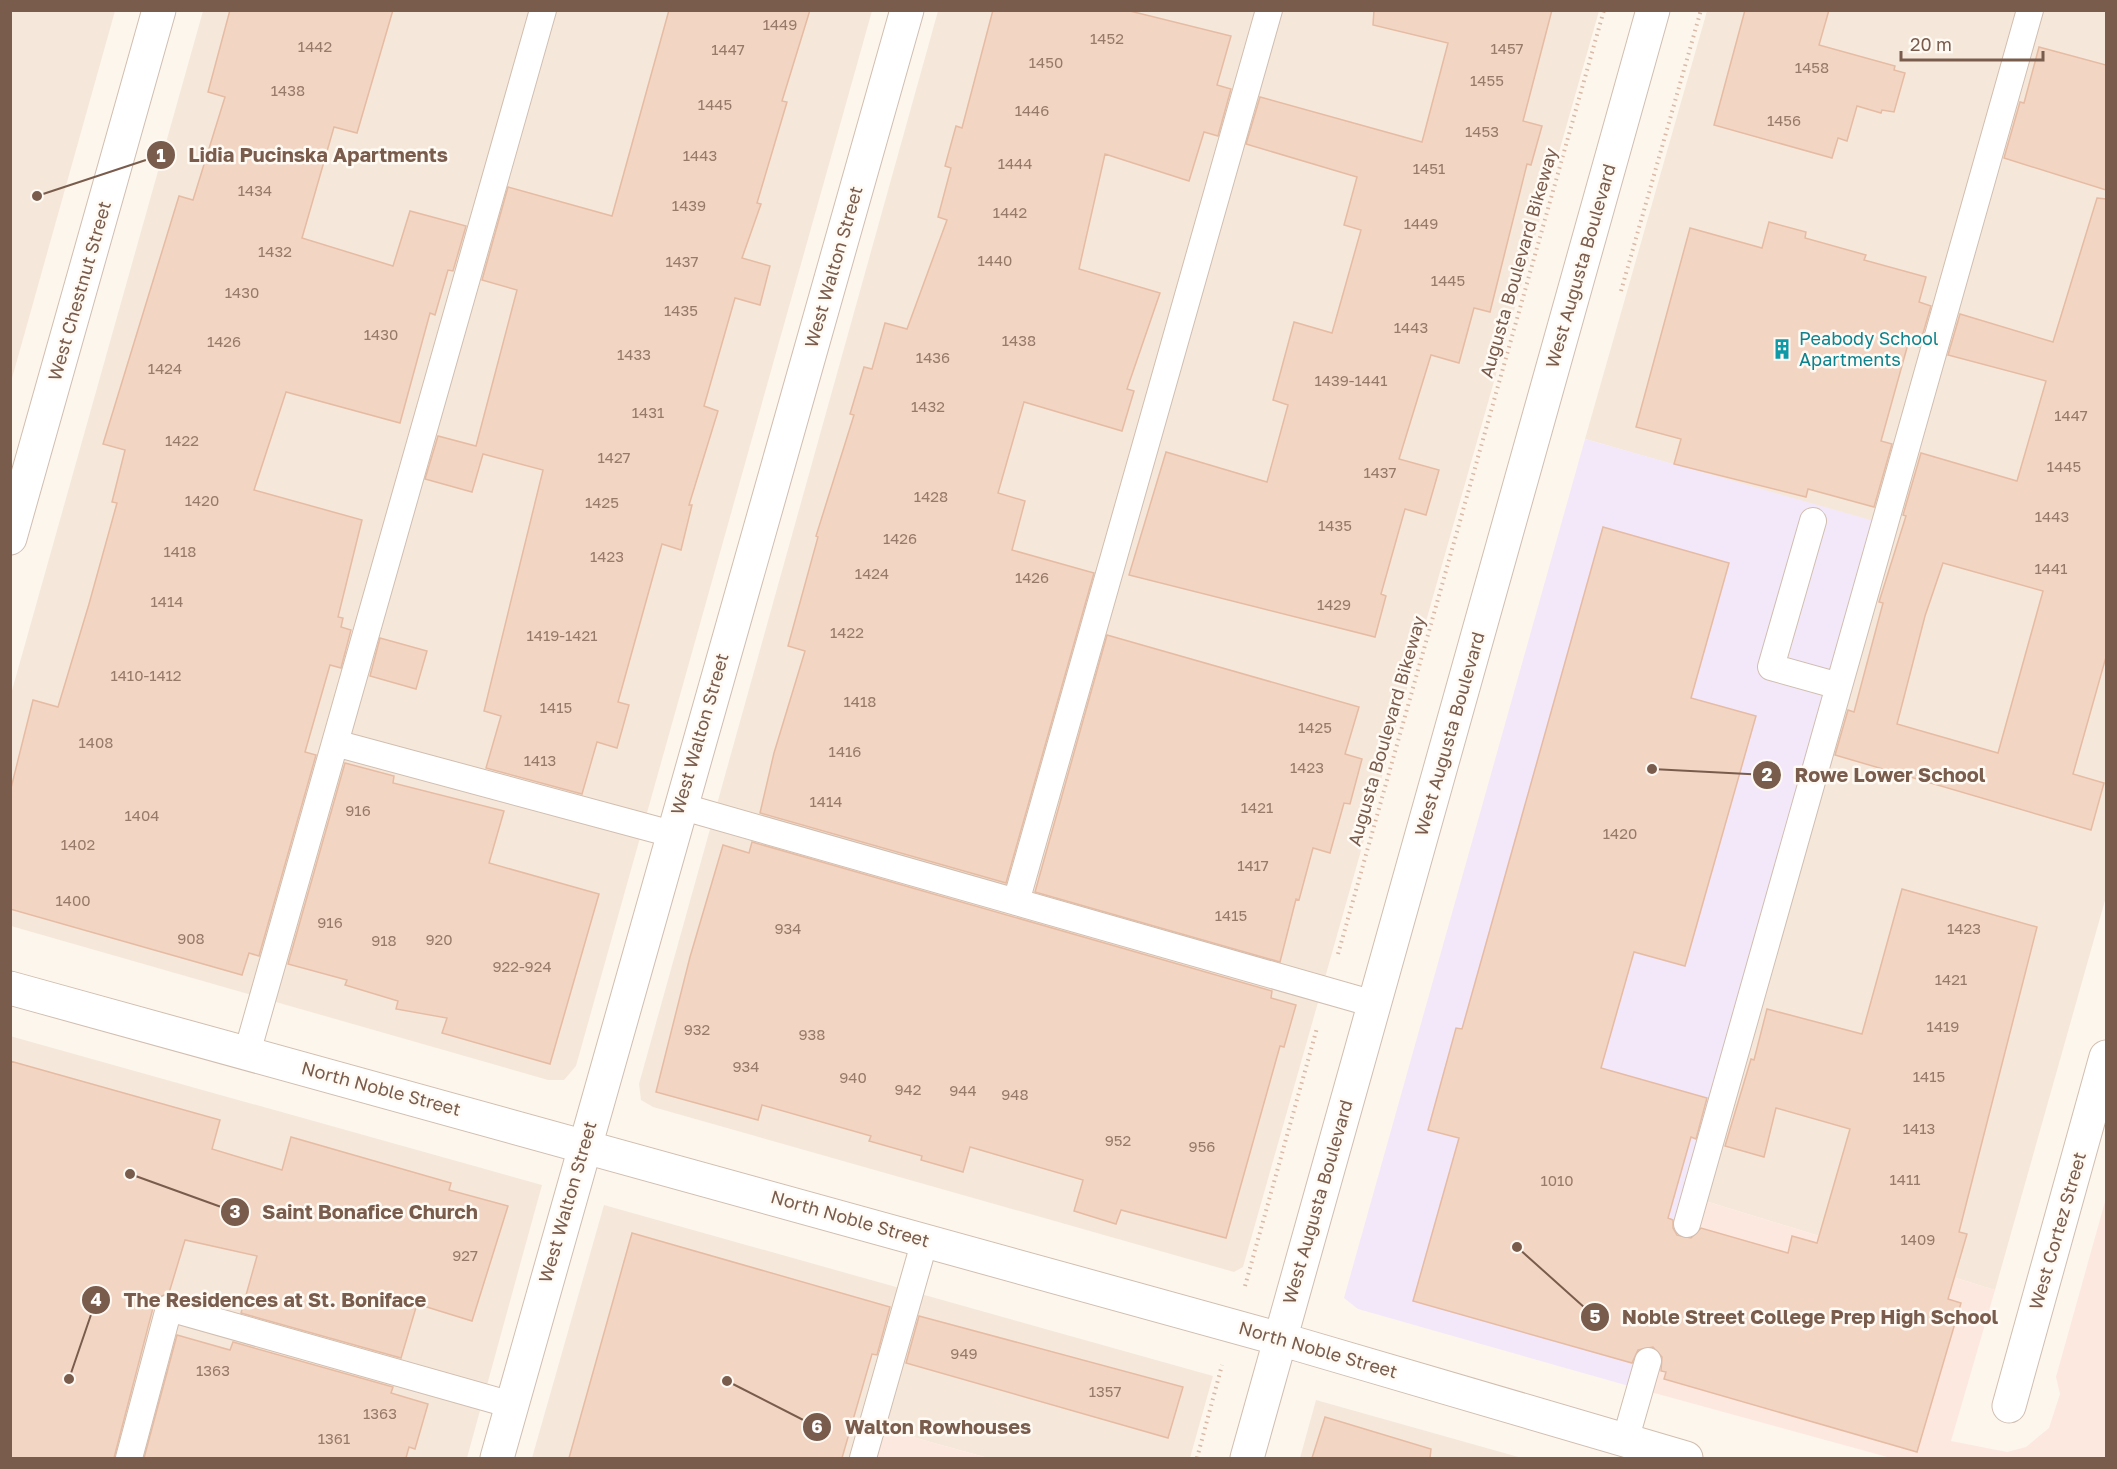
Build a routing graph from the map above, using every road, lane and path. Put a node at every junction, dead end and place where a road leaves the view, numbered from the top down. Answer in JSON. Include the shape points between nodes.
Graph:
{"nodes":[{"id":1,"x":159,"y":10,"type":"edge"},
{"id":2,"x":543,"y":10,"type":"edge"},
{"id":3,"x":907,"y":10,"type":"edge"},
{"id":4,"x":1269,"y":10,"type":"edge"},
{"id":5,"x":1604,"y":10,"type":"edge"},
{"id":6,"x":1653,"y":10,"type":"edge"},
{"id":7,"x":2030,"y":10,"type":"edge"},
{"id":8,"x":1813,"y":521,"type":"dead end"},
{"id":9,"x":10,"y":538,"type":"edge"},
{"id":10,"x":1839,"y":686,"type":"junction"},
{"id":11,"x":335,"y":742,"type":"junction"},
{"id":12,"x":676,"y":820,"type":"junction"},
{"id":13,"x":1016,"y":902,"type":"junction"},
{"id":14,"x":10,"y":988,"type":"edge"},
{"id":15,"x":1328,"y":991,"type":"junction"},
{"id":16,"x":1374,"y":1005,"type":"junction"},
{"id":17,"x":247,"y":1053,"type":"junction"},
{"id":18,"x":2106,"y":1057,"type":"edge"},
{"id":19,"x":2097,"y":1131,"type":"edge"},
{"id":20,"x":584,"y":1145,"type":"junction"},
{"id":21,"x":1687,"y":1224,"type":"dead end"},
{"id":22,"x":924,"y":1240,"type":"junction"},
{"id":23,"x":1233,"y":1326,"type":"junction"},
{"id":24,"x":1280,"y":1339,"type":"junction"},
{"id":25,"x":1648,"y":1361,"type":"dead end"},
{"id":26,"x":512,"y":1405,"type":"junction"},
{"id":27,"x":2008,"y":1406,"type":"dead end"},
{"id":28,"x":1625,"y":1441,"type":"junction"},
{"id":29,"x":129,"y":1458,"type":"edge"},
{"id":30,"x":497,"y":1458,"type":"edge"},
{"id":31,"x":864,"y":1458,"type":"edge"},
{"id":32,"x":1197,"y":1458,"type":"edge"},
{"id":33,"x":1247,"y":1458,"type":"edge"},
{"id":34,"x":1686,"y":1458,"type":"edge"}],
"edges":[{"from":1,"to":9,"type":"street","name":"West Chestnut Street"},
{"from":2,"to":11,"type":"lane"},
{"from":3,"to":12,"type":"street","name":"West Walton Street"},
{"from":4,"to":13,"type":"lane"},
{"from":5,"to":15,"type":"path","name":"Augusta Boulevard Bikeway"},
{"from":6,"to":16,"type":"street","name":"West Augusta Boulevard"},
{"from":7,"to":10,"type":"lane"},
{"from":8,"to":10,"type":"lane","via":[[1771,667]]},
{"from":10,"to":21,"type":"lane"},
{"from":11,"to":12,"type":"lane"},
{"from":11,"to":17,"type":"lane"},
{"from":12,"to":13,"type":"lane"},
{"from":12,"to":20,"type":"street","name":"West Walton Street"},
{"from":13,"to":15,"type":"lane"},
{"from":14,"to":17,"type":"street","name":"North Noble Street"},
{"from":15,"to":16,"type":"lane"},
{"from":15,"to":23,"type":"path","name":"Augusta Boulevard Bikeway"},
{"from":16,"to":24,"type":"street","name":"West Augusta Boulevard"},
{"from":17,"to":20,"type":"street","name":"North Noble Street"},
{"from":18,"to":19,"type":"street","name":"West Cortez Street"},
{"from":19,"to":27,"type":"street","name":"West Cortez Street"},
{"from":20,"to":22,"type":"street","name":"North Noble Street"},
{"from":20,"to":26,"type":"street","name":"West Walton Street"},
{"from":22,"to":23,"type":"street","name":"North Noble Street"},
{"from":22,"to":31,"type":"lane"},
{"from":23,"to":24,"type":"street","name":"North Noble Street"},
{"from":23,"to":32,"type":"path","name":"Augusta Boulevard Bikeway"},
{"from":24,"to":28,"type":"street","name":"North Noble Street"},
{"from":24,"to":33,"type":"street","name":"West Augusta Boulevard"},
{"from":25,"to":28,"type":"lane"},
{"from":26,"to":29,"type":"lane","via":[[170,1308]]},
{"from":26,"to":30,"type":"street","name":"West Walton Street"},
{"from":28,"to":34,"type":"street","name":"North Noble Street"}]}
